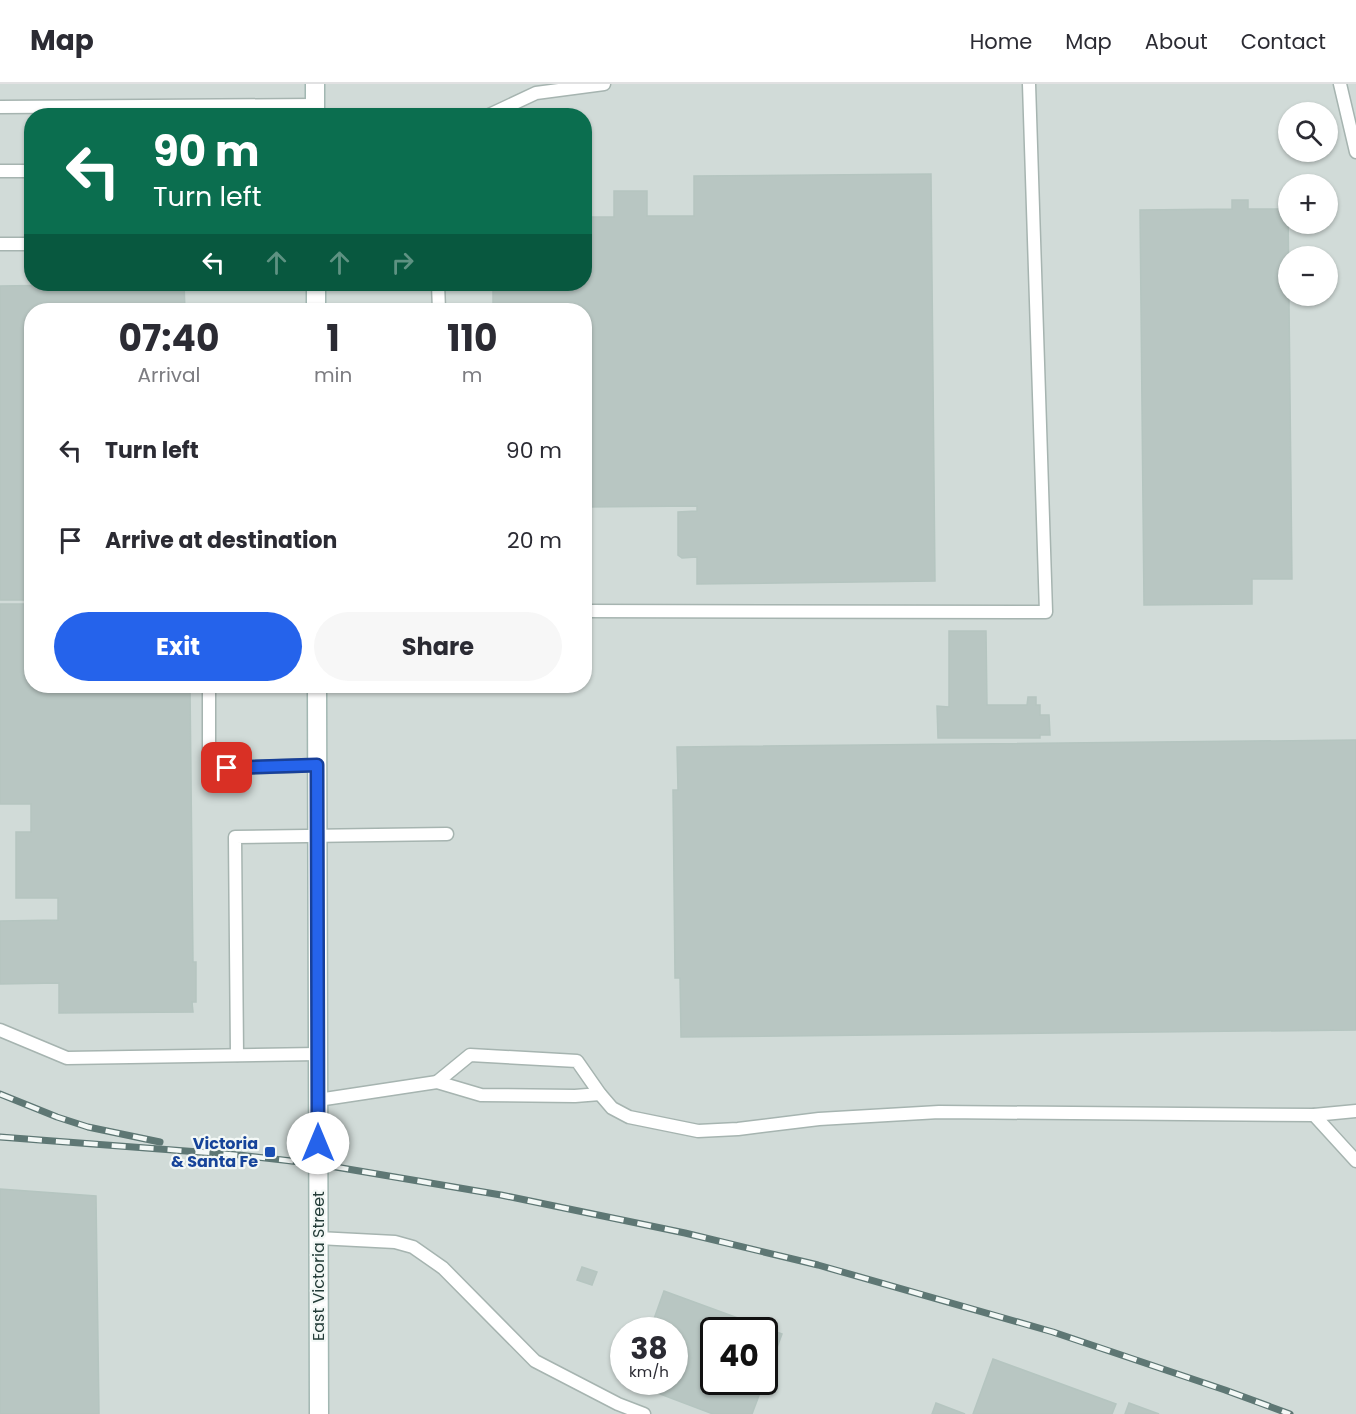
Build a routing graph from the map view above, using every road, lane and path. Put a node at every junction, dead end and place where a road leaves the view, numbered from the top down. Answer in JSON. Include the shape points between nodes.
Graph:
{"nodes":[{"id":1,"x":315,"y":84,"type":"edge"},
{"id":2,"x":604,"y":84,"type":"edge"},
{"id":3,"x":1029,"y":84,"type":"edge"},
{"id":4,"x":1340,"y":84,"type":"edge"},
{"id":5,"x":0,"y":107,"type":"edge"},
{"id":6,"x":50,"y":108,"type":"edge"},
{"id":7,"x":315,"y":108,"type":"edge"},
{"id":8,"x":504,"y":108,"type":"edge"},
{"id":9,"x":1356,"y":152,"type":"edge"},
{"id":10,"x":0,"y":171,"type":"edge"},
{"id":11,"x":24,"y":171,"type":"edge"},
{"id":12,"x":0,"y":244,"type":"edge"},
{"id":13,"x":24,"y":244,"type":"edge"},
{"id":14,"x":592,"y":611,"type":"edge"},
{"id":15,"x":209,"y":693,"type":"edge"},
{"id":16,"x":317,"y":693,"type":"edge"},
{"id":17,"x":317,"y":765,"type":"junction"},
{"id":18,"x":447,"y":834,"type":"dead end"},
{"id":19,"x":317,"y":835,"type":"junction"},
{"id":20,"x":0,"y":1030,"type":"edge"},
{"id":21,"x":318,"y":1054,"type":"junction"},
{"id":22,"x":237,"y":1055,"type":"junction"},
{"id":23,"x":437,"y":1082,"type":"junction"},
{"id":24,"x":600,"y":1095,"type":"junction"},
{"id":25,"x":318,"y":1100,"type":"junction"},
{"id":26,"x":1356,"y":1111,"type":"edge"},
{"id":27,"x":1314,"y":1115,"type":"junction"},
{"id":28,"x":1356,"y":1161,"type":"edge"},
{"id":29,"x":318,"y":1238,"type":"junction"},
{"id":30,"x":319,"y":1414,"type":"edge"},
{"id":31,"x":644,"y":1414,"type":"edge"}],
"edges":[{"from":1,"to":7,"type":"street"},
{"from":2,"to":8,"type":"lane","via":[[536,93]]},
{"from":3,"to":14,"type":"lane","via":[[1046,612]]},
{"from":4,"to":9,"type":"lane"},
{"from":5,"to":6,"type":"lane"},
{"from":10,"to":11,"type":"lane"},
{"from":12,"to":13,"type":"lane"},
{"from":15,"to":17,"type":"lane","via":[[209,769]]},
{"from":16,"to":17,"type":"street","name":"East Victoria Street"},
{"from":17,"to":19,"type":"street","name":"East Victoria Street"},
{"from":18,"to":19,"type":"lane"},
{"from":19,"to":21,"type":"street","name":"East Victoria Street"},
{"from":19,"to":22,"type":"lane","via":[[235,837]]},
{"from":20,"to":22,"type":"lane","via":[[67,1058]]},
{"from":21,"to":22,"type":"lane"},
{"from":21,"to":25,"type":"street","name":"East Victoria Street"},
{"from":23,"to":24,"type":"lane","via":[[481,1095]]},
{"from":23,"to":24,"type":"lane","via":[[470,1055],[577,1061]]},
{"from":23,"to":25,"type":"lane"},
{"from":24,"to":27,"type":"lane","via":[[612,1108],[629,1117],[698,1131],[939,1112]]},
{"from":25,"to":29,"type":"street","name":"East Victoria Street"},
{"from":26,"to":27,"type":"lane"},
{"from":27,"to":28,"type":"lane"},
{"from":29,"to":30,"type":"street","name":"East Victoria Street"},
{"from":29,"to":31,"type":"lane","via":[[395,1242],[413,1247],[443,1268],[535,1361]]}]}
